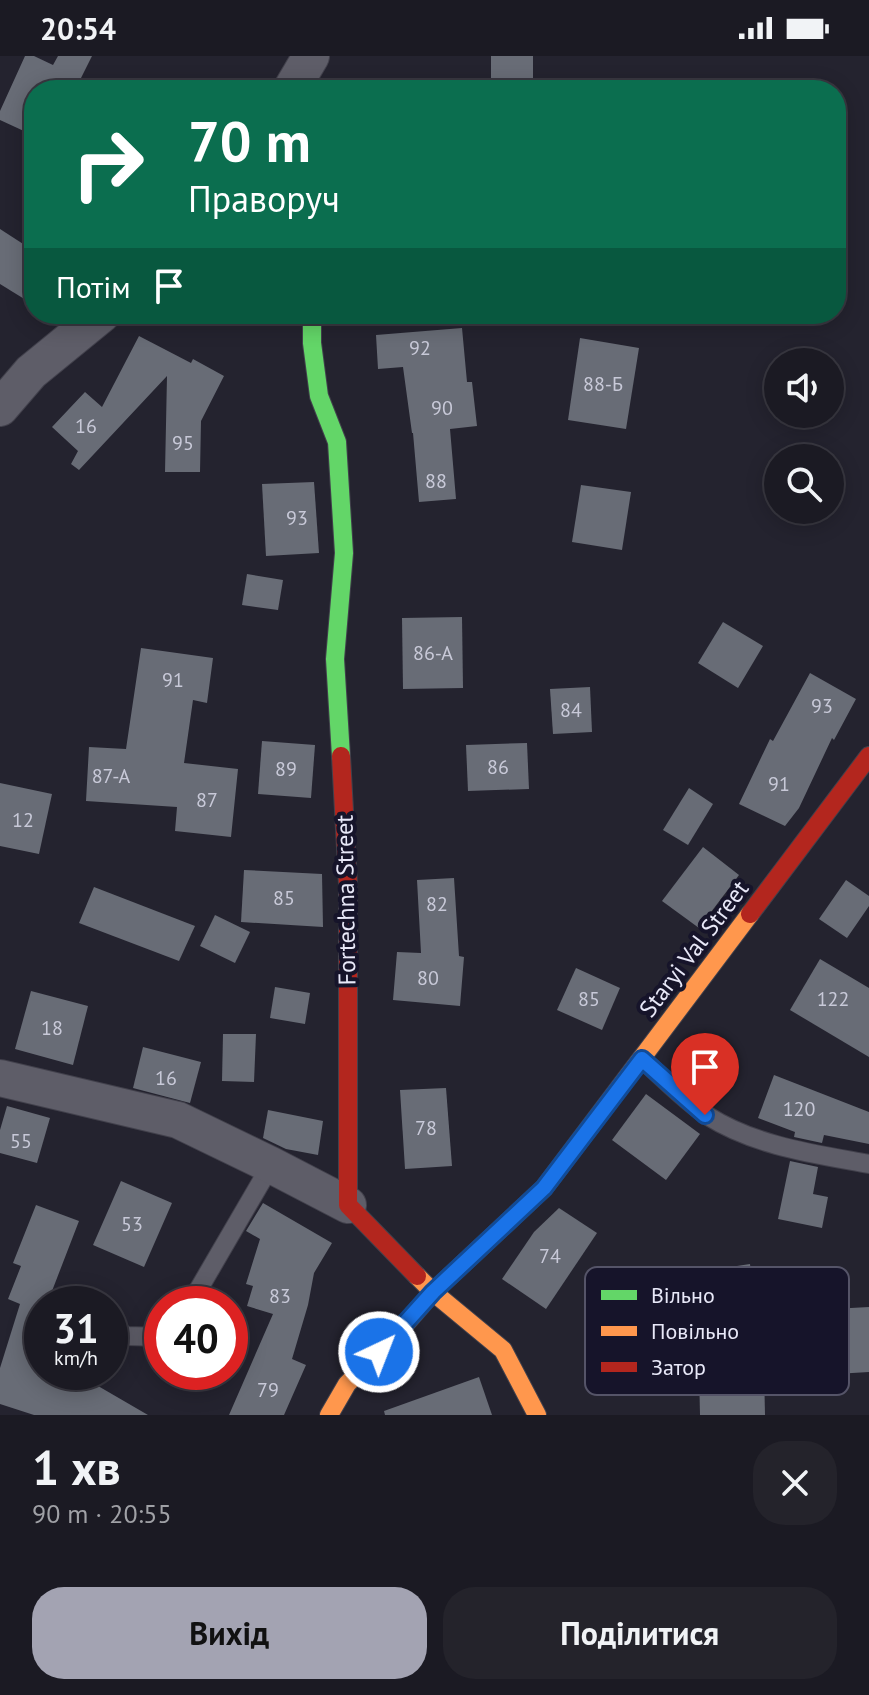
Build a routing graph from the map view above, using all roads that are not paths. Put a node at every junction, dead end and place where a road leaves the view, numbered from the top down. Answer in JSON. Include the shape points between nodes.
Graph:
{"nodes":[{"id":1,"x":311,"y":56,"type":"edge"},
{"id":2,"x":321,"y":56,"type":"edge"},
{"id":3,"x":297,"y":80,"type":"edge"},
{"id":4,"x":317,"y":80,"type":"edge"},
{"id":5,"x":90,"y":324,"type":"edge"},
{"id":6,"x":312,"y":324,"type":"edge"},
{"id":7,"x":0,"y":408,"type":"edge"},
{"id":8,"x":869,"y":756,"type":"edge"},
{"id":9,"x":642,"y":1059,"type":"junction"},
{"id":10,"x":0,"y":1078,"type":"edge"},
{"id":11,"x":869,"y":1164,"type":"edge"},
{"id":12,"x":271,"y":1165,"type":"junction"},
{"id":13,"x":348,"y":1205,"type":"junction"},
{"id":14,"x":200,"y":1286,"type":"edge"},
{"id":15,"x":433,"y":1292,"type":"junction"},
{"id":16,"x":329,"y":1415,"type":"edge"},
{"id":17,"x":537,"y":1415,"type":"edge"}],
"edges":[{"from":1,"to":3,"type":"street"},
{"from":2,"to":4,"type":"street"},
{"from":5,"to":7,"type":"street","via":[[31,372]]},
{"from":6,"to":13,"type":"street","name":"Fortechna Street","via":[[319,396],[337,442],[344,553],[335,659],[348,884]]},
{"from":8,"to":9,"type":"street","name":"Staryi Val Street"},
{"from":9,"to":11,"type":"lane","via":[[705,1115],[744,1136]]},
{"from":9,"to":15,"type":"street","name":"Staryi Val Street","via":[[544,1188]]},
{"from":10,"to":12,"type":"street","via":[[178,1120]]},
{"from":12,"to":13,"type":"street"},
{"from":12,"to":14,"type":"lane"},
{"from":13,"to":15,"type":"street"},
{"from":15,"to":16,"type":"street","name":"Staryi Val Street","via":[[347,1384]]},
{"from":15,"to":17,"type":"street","via":[[503,1350]]}]}
